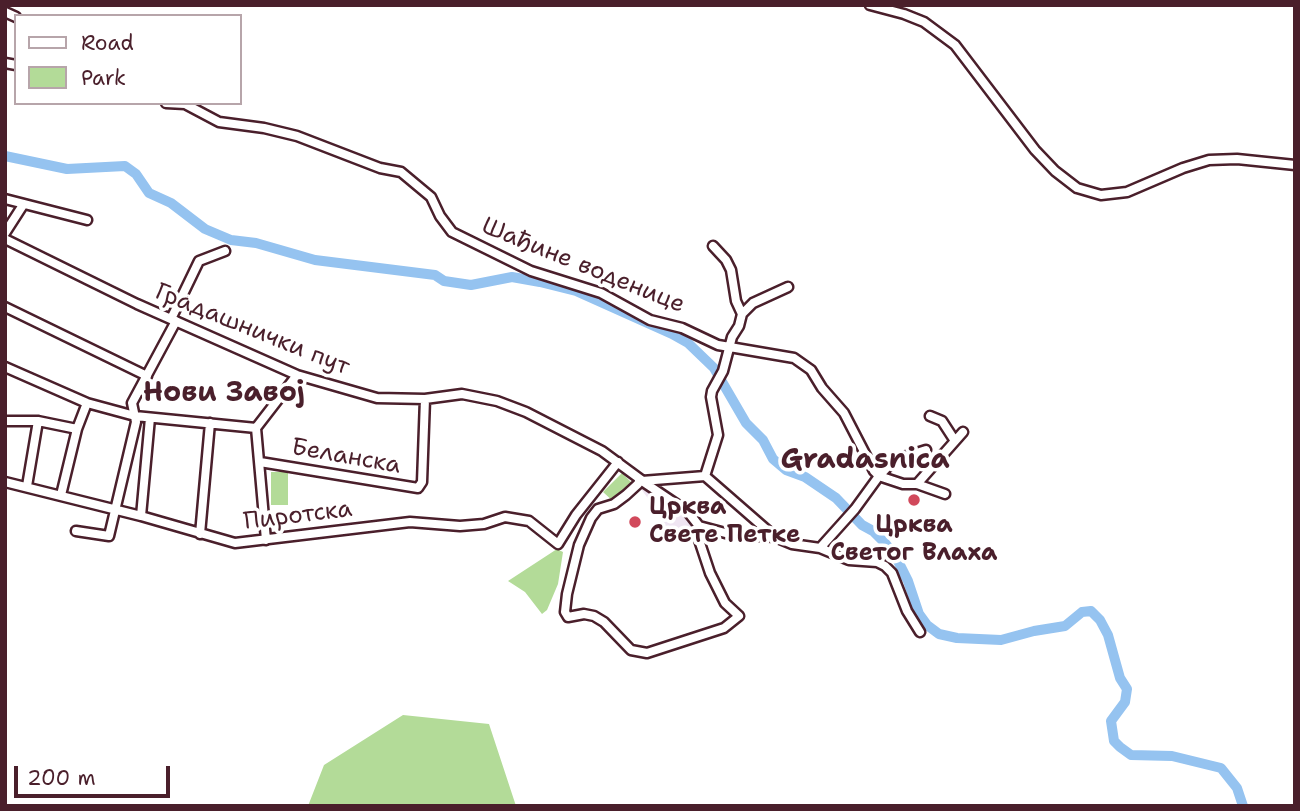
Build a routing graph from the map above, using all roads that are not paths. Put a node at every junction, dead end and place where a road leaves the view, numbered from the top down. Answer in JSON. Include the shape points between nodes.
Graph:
{"nodes":[{"id":1,"x":870,"y":5,"type":"edge"},
{"id":2,"x":187,"y":105,"type":"edge"},
{"id":3,"x":1295,"y":165,"type":"edge"},
{"id":4,"x":5,"y":199,"type":"edge"},
{"id":5,"x":23,"y":205,"type":"junction"},
{"id":6,"x":88,"y":220,"type":"dead end"},
{"id":7,"x":5,"y":233,"type":"edge"},
{"id":8,"x":5,"y":239,"type":"edge"},
{"id":9,"x":713,"y":246,"type":"dead end"},
{"id":10,"x":225,"y":251,"type":"dead end"},
{"id":11,"x":788,"y":287,"type":"dead end"},
{"id":12,"x":5,"y":307,"type":"edge"},
{"id":13,"x":742,"y":314,"type":"junction"},
{"id":14,"x":173,"y":320,"type":"junction"},
{"id":15,"x":730,"y":347,"type":"junction"},
{"id":16,"x":5,"y":367,"type":"edge"},
{"id":17,"x":298,"y":375,"type":"junction"},
{"id":18,"x":146,"y":376,"type":"junction"},
{"id":19,"x":425,"y":399,"type":"junction"},
{"id":20,"x":87,"y":403,"type":"junction"},
{"id":21,"x":135,"y":416,"type":"junction"},
{"id":22,"x":930,"y":416,"type":"dead end"},
{"id":23,"x":150,"y":418,"type":"junction"},
{"id":24,"x":5,"y":421,"type":"edge"},
{"id":25,"x":38,"y":421,"type":"junction"},
{"id":26,"x":210,"y":423,"type":"junction"},
{"id":27,"x":256,"y":428,"type":"junction"},
{"id":28,"x":77,"y":429,"type":"junction"},
{"id":29,"x":963,"y":432,"type":"dead end"},
{"id":30,"x":955,"y":441,"type":"junction"},
{"id":31,"x":926,"y":450,"type":"dead end"},
{"id":32,"x":260,"y":462,"type":"junction"},
{"id":33,"x":618,"y":462,"type":"junction"},
{"id":34,"x":705,"y":476,"type":"junction"},
{"id":35,"x":879,"y":476,"type":"junction"},
{"id":36,"x":641,"y":480,"type":"junction"},
{"id":37,"x":5,"y":482,"type":"edge"},
{"id":38,"x":917,"y":484,"type":"junction"},
{"id":39,"x":27,"y":486,"type":"junction"},
{"id":40,"x":61,"y":495,"type":"junction"},
{"id":41,"x":945,"y":495,"type":"dead end"},
{"id":42,"x":116,"y":511,"type":"junction"},
{"id":43,"x":141,"y":516,"type":"junction"},
{"id":44,"x":699,"y":526,"type":"junction"},
{"id":45,"x":76,"y":531,"type":"dead end"},
{"id":46,"x":200,"y":534,"type":"junction"},
{"id":47,"x":775,"y":537,"type":"junction"},
{"id":48,"x":266,"y":540,"type":"junction"},
{"id":49,"x":820,"y":548,"type":"junction"},
{"id":50,"x":920,"y":632,"type":"dead end"}],
"edges":[{"from":1,"to":3,"type":"street","via":[[904,14],[944,34],[1020,133],[1077,188],[1101,195],[1127,192],[1209,160]]},
{"from":2,"to":15,"type":"street","name":"Шађине воденице","via":[[219,122],[297,136],[401,172],[431,197],[452,232],[531,271],[601,293],[650,320]]},
{"from":4,"to":5,"type":"street"},
{"from":5,"to":6,"type":"street"},
{"from":5,"to":7,"type":"street"},
{"from":8,"to":14,"type":"street","name":"Градашнички пут"},
{"from":9,"to":13,"type":"street","via":[[729,265]]},
{"from":10,"to":14,"type":"street","via":[[198,261]]},
{"from":11,"to":13,"type":"street","via":[[753,303]]},
{"from":12,"to":18,"type":"street"},
{"from":13,"to":15,"type":"street"},
{"from":14,"to":17,"type":"street","name":"Градашнички пут"},
{"from":14,"to":18,"type":"street"},
{"from":15,"to":34,"type":"street","via":[[711,397],[718,435]]},
{"from":15,"to":35,"type":"street","name":"Шађине воденице","via":[[803,363],[851,422],[869,466]]},
{"from":16,"to":20,"type":"street"},
{"from":17,"to":19,"type":"street","name":"Градашнички пут","via":[[370,397]]},
{"from":17,"to":27,"type":"street"},
{"from":18,"to":21,"type":"street","via":[[132,403]]},
{"from":19,"to":32,"type":"street","name":"Беланска","via":[[422,482],[418,488]]},
{"from":19,"to":33,"type":"street","name":"Градашнички пут","via":[[462,394],[509,405]]},
{"from":20,"to":21,"type":"street"},
{"from":20,"to":28,"type":"street"},
{"from":21,"to":23,"type":"street"},
{"from":21,"to":42,"type":"street"},
{"from":22,"to":30,"type":"street","via":[[942,421]]},
{"from":23,"to":26,"type":"street"},
{"from":23,"to":43,"type":"street"},
{"from":24,"to":25,"type":"street"},
{"from":25,"to":28,"type":"street"},
{"from":25,"to":39,"type":"street"},
{"from":26,"to":27,"type":"street"},
{"from":26,"to":46,"type":"street"},
{"from":27,"to":32,"type":"street"},
{"from":28,"to":40,"type":"street"},
{"from":29,"to":30,"type":"street"},
{"from":30,"to":38,"type":"street"},
{"from":31,"to":35,"type":"street","via":[[894,460]]},
{"from":32,"to":48,"type":"street"},
{"from":33,"to":36,"type":"street"},
{"from":33,"to":48,"type":"street","name":"Пиротска","via":[[558,544],[529,521],[505,517],[484,524],[410,522]]},
{"from":34,"to":36,"type":"street"},
{"from":34,"to":47,"type":"street"},
{"from":35,"to":38,"type":"street"},
{"from":35,"to":49,"type":"street"},
{"from":36,"to":44,"type":"street","via":[[688,512]]},
{"from":36,"to":44,"type":"street","via":[[591,518],[579,545],[565,616],[594,616],[631,650],[648,653],[724,628],[738,616],[725,603],[710,573]]},
{"from":37,"to":39,"type":"street","name":"Пиротска"},
{"from":38,"to":41,"type":"street"},
{"from":39,"to":40,"type":"street","name":"Пиротска"},
{"from":40,"to":42,"type":"street","name":"Пиротска"},
{"from":42,"to":43,"type":"street","name":"Пиротска"},
{"from":42,"to":45,"type":"street","via":[[109,536]]},
{"from":43,"to":46,"type":"street","name":"Пиротска"},
{"from":44,"to":47,"type":"street","via":[[729,534]]},
{"from":46,"to":48,"type":"street","name":"Пиротска","via":[[235,543]]},
{"from":47,"to":49,"type":"street"},
{"from":49,"to":50,"type":"street","via":[[888,568]]}]}
